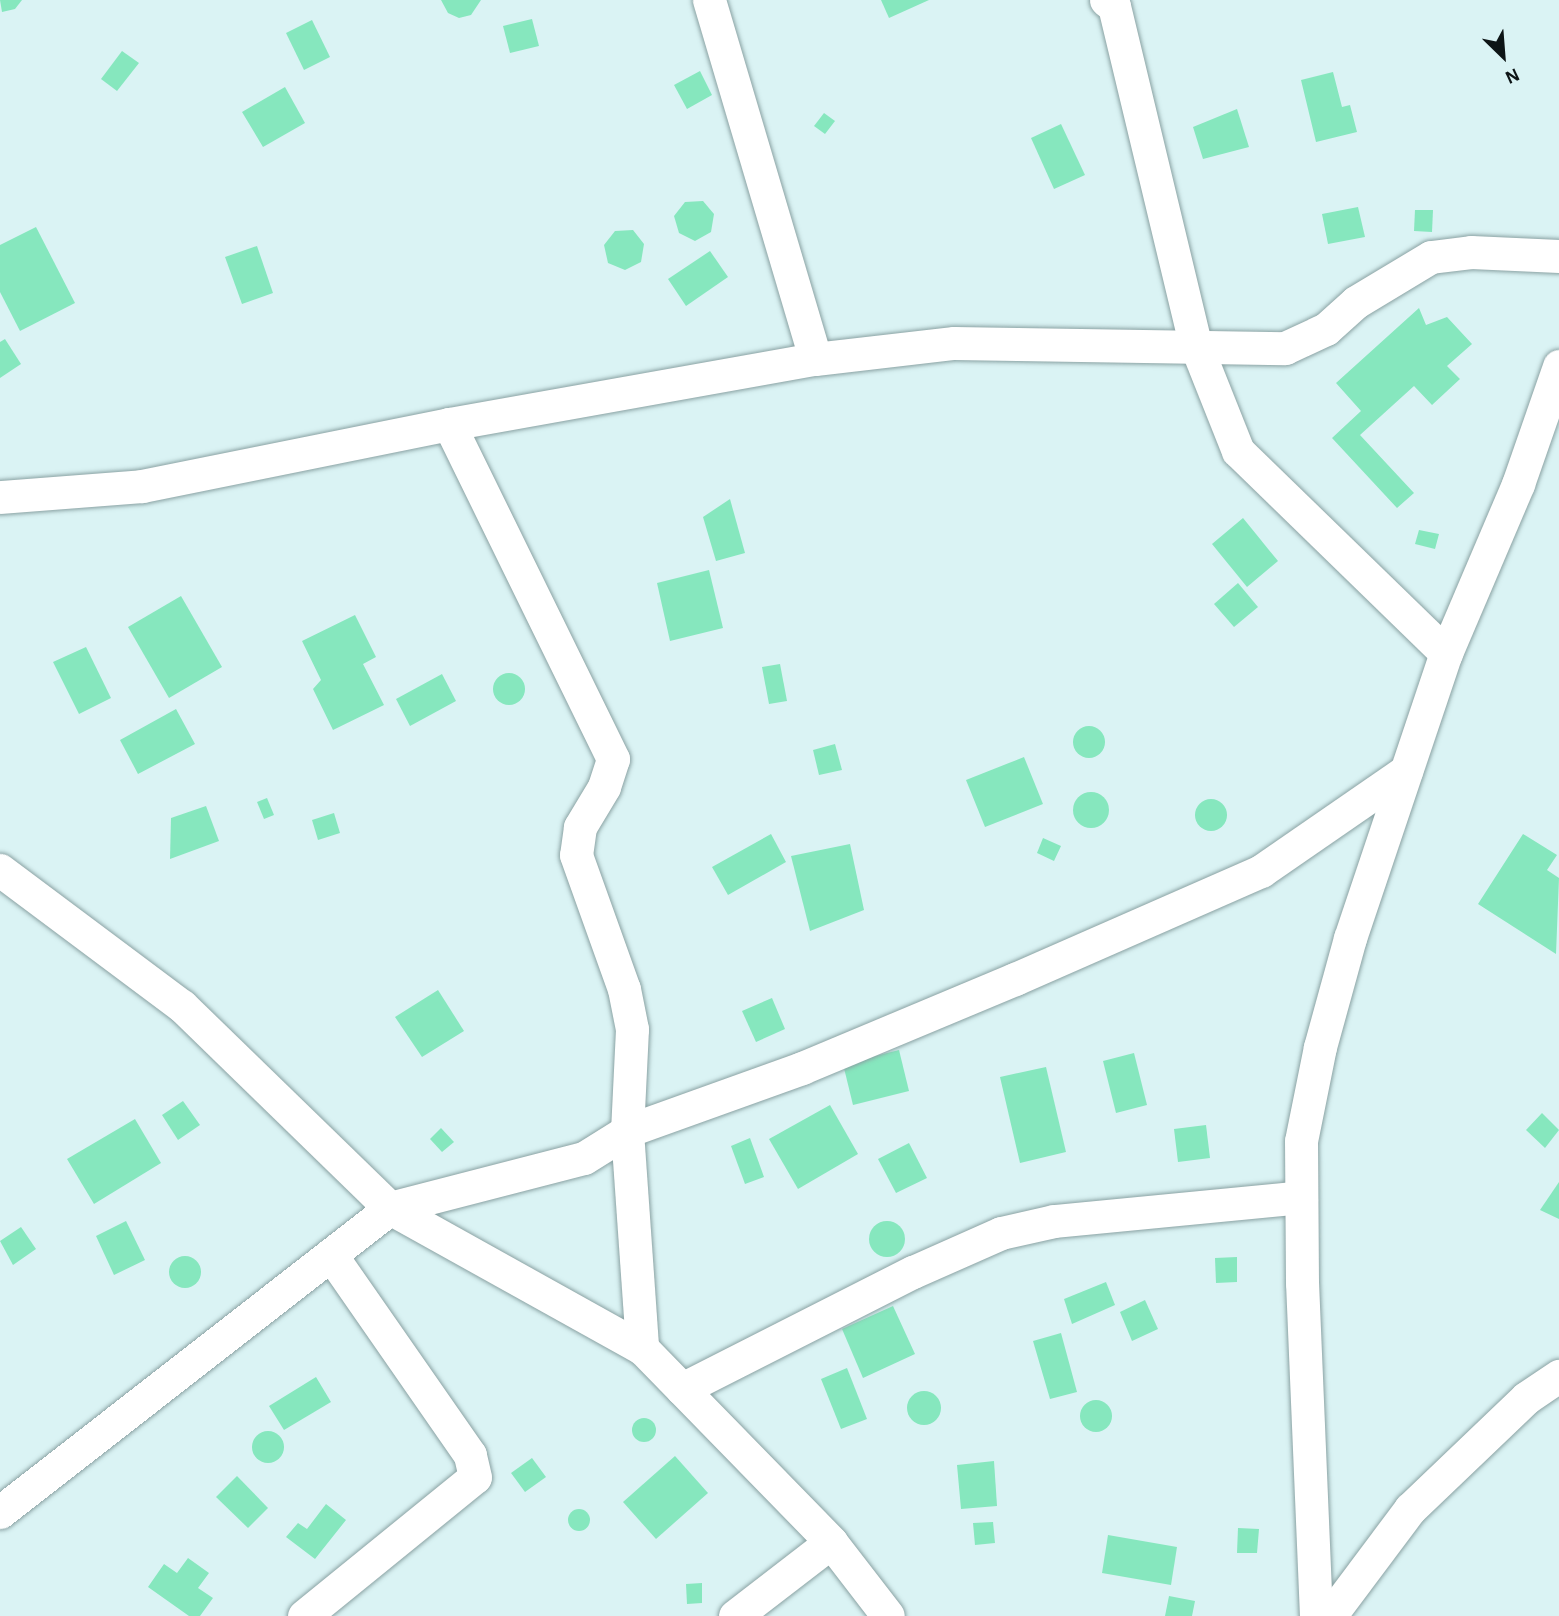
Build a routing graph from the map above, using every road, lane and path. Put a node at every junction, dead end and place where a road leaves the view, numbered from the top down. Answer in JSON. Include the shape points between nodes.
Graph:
{"nodes":[{"id":1,"x":709,"y":0,"type":"edge"},
{"id":2,"x":1114,"y":2,"type":"edge"},
{"id":3,"x":1559,"y":256,"type":"edge"},
{"id":4,"x":1195,"y":344,"type":"junction"},
{"id":5,"x":815,"y":359,"type":"junction"},
{"id":6,"x":1559,"y":366,"type":"edge"},
{"id":7,"x":449,"y":424,"type":"junction"},
{"id":8,"x":0,"y":497,"type":"edge"},
{"id":9,"x":1446,"y":653,"type":"junction"},
{"id":10,"x":1406,"y":771,"type":"junction"},
{"id":11,"x":0,"y":870,"type":"edge"},
{"id":12,"x":627,"y":1131,"type":"junction"},
{"id":13,"x":1301,"y":1197,"type":"junction"},
{"id":14,"x":390,"y":1208,"type":"junction"},
{"id":15,"x":331,"y":1255,"type":"junction"},
{"id":16,"x":642,"y":1348,"type":"junction"},
{"id":17,"x":1559,"y":1376,"type":"edge"},
{"id":18,"x":682,"y":1389,"type":"junction"},
{"id":19,"x":0,"y":1512,"type":"edge"},
{"id":20,"x":831,"y":1542,"type":"junction"},
{"id":21,"x":304,"y":1616,"type":"edge"},
{"id":22,"x":735,"y":1616,"type":"edge"},
{"id":23,"x":888,"y":1616,"type":"edge"},
{"id":24,"x":1316,"y":1616,"type":"edge"},
{"id":25,"x":1330,"y":1616,"type":"edge"}],
"edges":[{"from":1,"to":5,"type":"street"},
{"from":2,"to":4,"type":"street"},
{"from":3,"to":4,"type":"street","via":[[1471,252],[1431,257],[1356,302],[1326,328],[1285,348]]},
{"from":4,"to":5,"type":"street","via":[[954,343]]},
{"from":4,"to":9,"type":"street","via":[[1238,451]]},
{"from":5,"to":7,"type":"street"},
{"from":6,"to":9,"type":"street","via":[[1518,484]]},
{"from":7,"to":8,"type":"street","via":[[142,486]]},
{"from":7,"to":12,"type":"street","via":[[613,759],[604,787],[580,827],[576,855],[624,989],[632,1029]]},
{"from":9,"to":10,"type":"street"},
{"from":10,"to":12,"type":"street","via":[[1261,871],[827,1057]]},
{"from":10,"to":13,"type":"street","via":[[1320,1047],[1301,1142]]},
{"from":11,"to":14,"type":"street","via":[[182,1006]]},
{"from":12,"to":14,"type":"street","via":[[584,1158]]},
{"from":12,"to":16,"type":"street"},
{"from":13,"to":18,"type":"street","via":[[1054,1221],[1001,1233],[913,1272]]},
{"from":13,"to":24,"type":"street"},
{"from":14,"to":15,"type":"street"},
{"from":14,"to":16,"type":"street"},
{"from":15,"to":19,"type":"street"},
{"from":15,"to":21,"type":"street","via":[[470,1455],[475,1477]]},
{"from":16,"to":18,"type":"street"},
{"from":17,"to":25,"type":"street","via":[[1526,1398],[1409,1509]]},
{"from":18,"to":20,"type":"street"},
{"from":20,"to":22,"type":"street"},
{"from":20,"to":23,"type":"street"}]}
